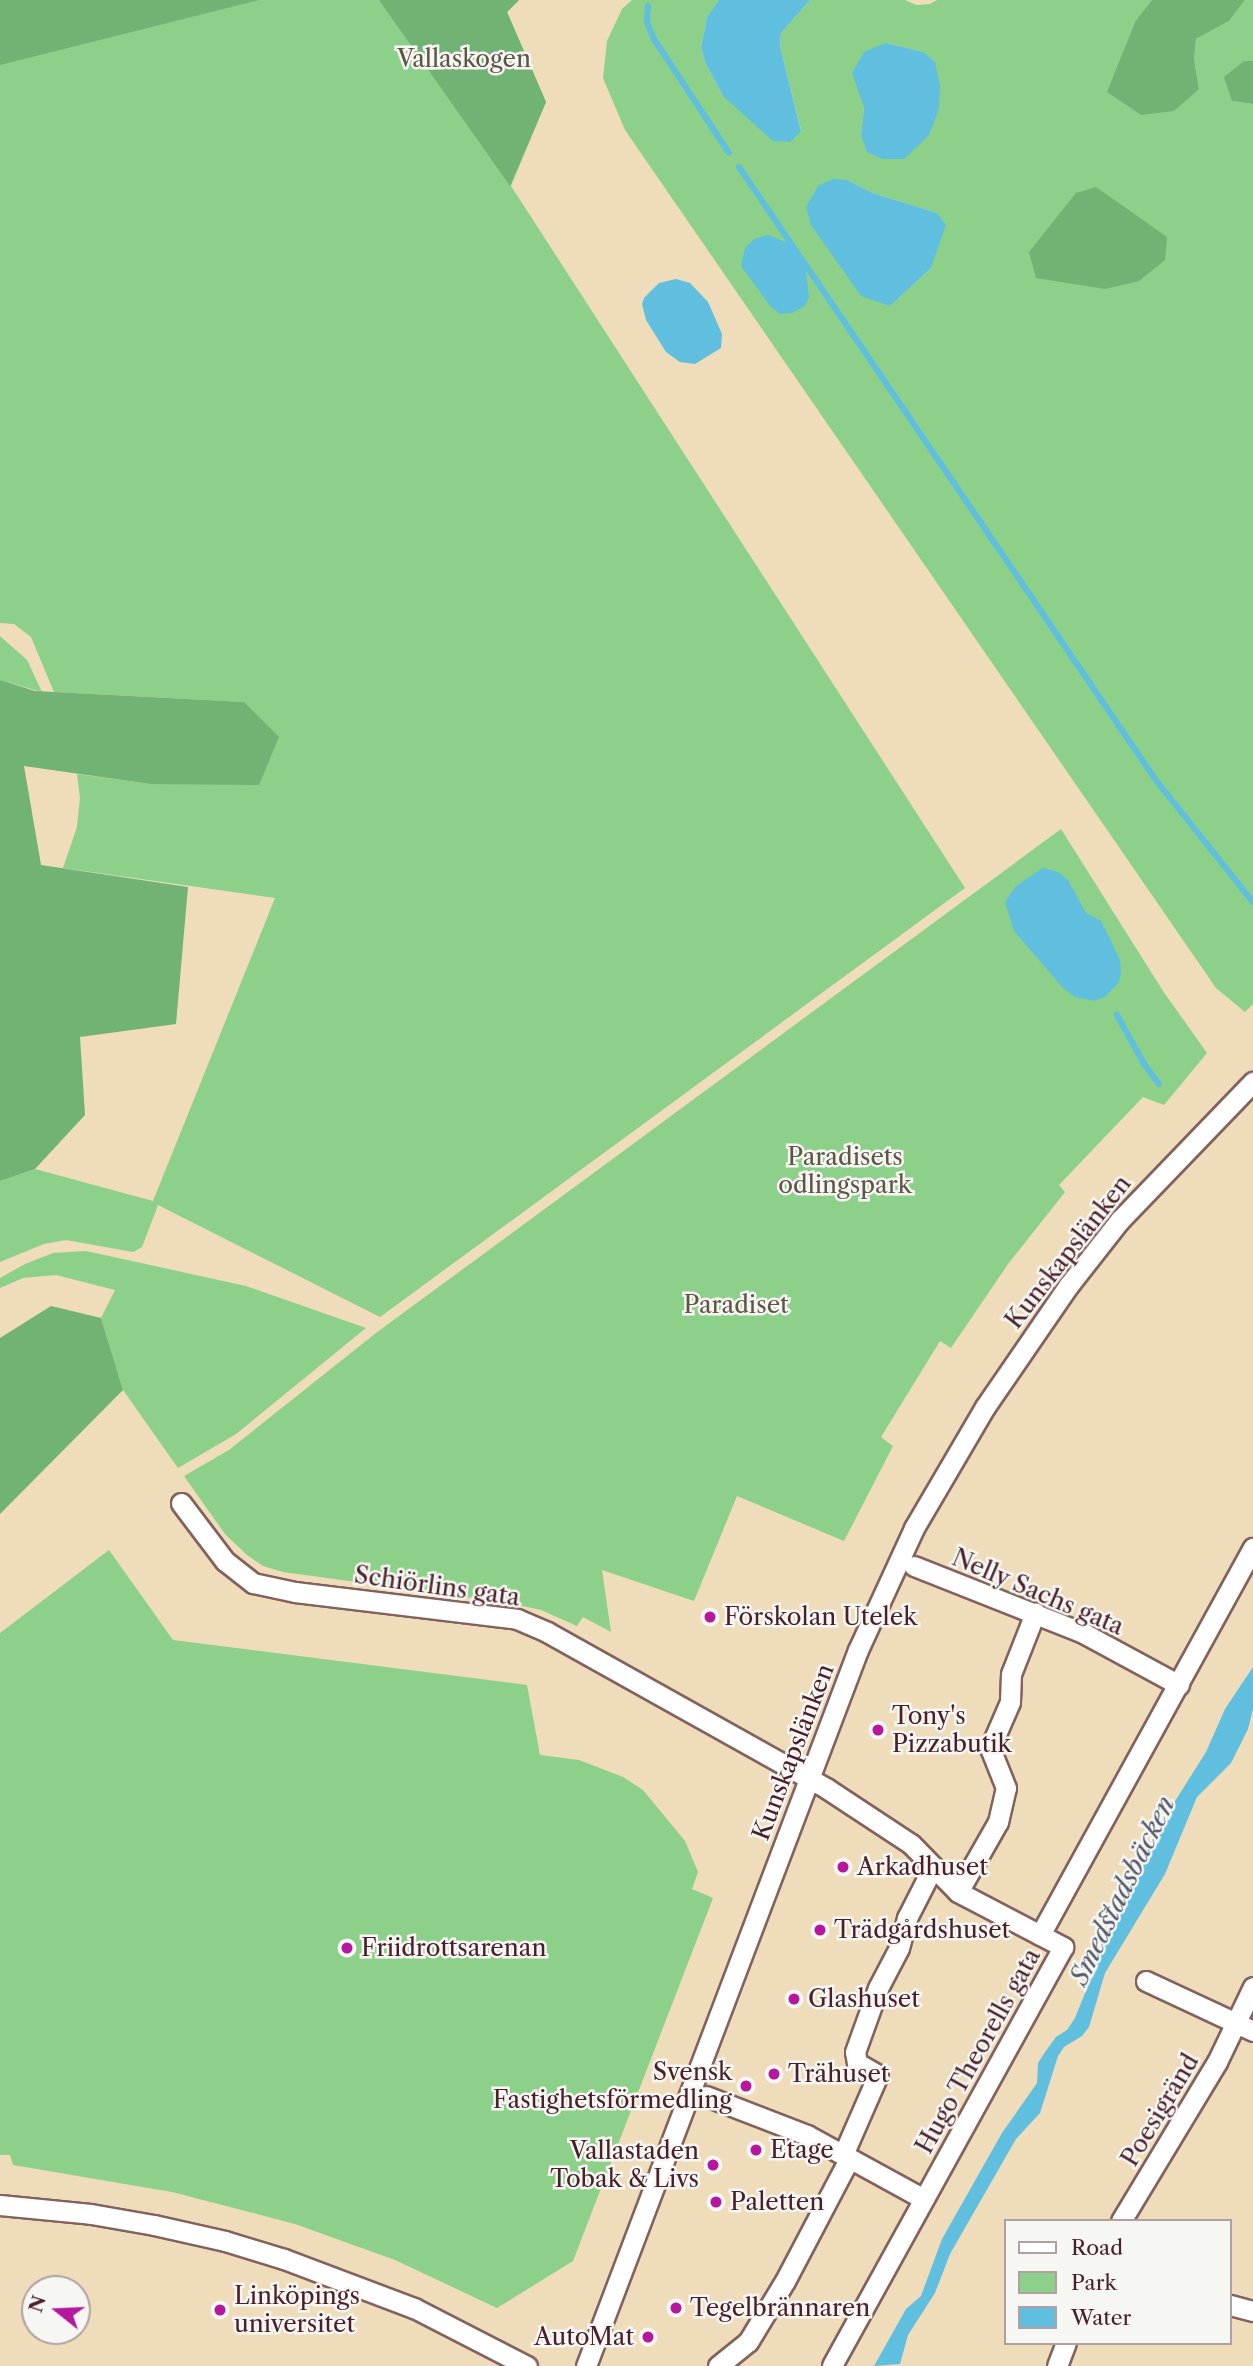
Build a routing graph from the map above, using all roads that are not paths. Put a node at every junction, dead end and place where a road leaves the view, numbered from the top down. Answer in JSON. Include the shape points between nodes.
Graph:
{"nodes":[{"id":1,"x":1253,"y":1082,"type":"edge"},
{"id":2,"x":181,"y":1503,"type":"dead end"},
{"id":3,"x":1253,"y":1548,"type":"edge"},
{"id":4,"x":914,"y":1566,"type":"dead end"},
{"id":5,"x":1035,"y":1613,"type":"junction"},
{"id":6,"x":1179,"y":1685,"type":"junction"},
{"id":7,"x":809,"y":1778,"type":"junction"},
{"id":8,"x":933,"y":1867,"type":"junction"},
{"id":9,"x":958,"y":1892,"type":"junction"},
{"id":10,"x":1040,"y":1935,"type":"junction"},
{"id":11,"x":1146,"y":1981,"type":"dead end"},
{"id":12,"x":1253,"y":1987,"type":"edge"},
{"id":13,"x":1245,"y":2027,"type":"edge"},
{"id":14,"x":706,"y":2096,"type":"dead end"},
{"id":15,"x":846,"y":2157,"type":"junction"},
{"id":16,"x":924,"y":2199,"type":"junction"},
{"id":17,"x":0,"y":2205,"type":"edge"},
{"id":18,"x":1122,"y":2219,"type":"edge"},
{"id":19,"x":1232,"y":2306,"type":"edge"},
{"id":20,"x":1253,"y":2311,"type":"edge"},
{"id":21,"x":1065,"y":2345,"type":"edge"},
{"id":22,"x":527,"y":2366,"type":"edge"},
{"id":23,"x":586,"y":2366,"type":"edge"},
{"id":24,"x":719,"y":2366,"type":"edge"},
{"id":25,"x":832,"y":2366,"type":"edge"},
{"id":26,"x":1058,"y":2366,"type":"edge"}],
"edges":[{"from":1,"to":7,"type":"street","name":"Kunskapslänken","via":[[1120,1220],[985,1407],[944,1473],[887,1583]]},
{"from":2,"to":7,"type":"street","name":"Schiörlins gata","via":[[225,1561],[253,1583],[517,1619]]},
{"from":3,"to":6,"type":"street","name":"Hugo Theorells gata"},
{"from":4,"to":5,"type":"street","name":"Nelly Sachs gata"},
{"from":5,"to":6,"type":"street","name":"Nelly Sachs gata","via":[[1083,1633]]},
{"from":5,"to":9,"type":"street","via":[[1011,1674],[1010,1702],[990,1748],[1006,1788],[998,1822]]},
{"from":6,"to":10,"type":"street","name":"Hugo Theorells gata"},
{"from":7,"to":8,"type":"street","name":"Schiörlins gata","via":[[911,1844]]},
{"from":7,"to":23,"type":"street","name":"Kunskapslänken"},
{"from":8,"to":9,"type":"street","name":"Schiörlins gata"},
{"from":8,"to":15,"type":"street","via":[[878,1988],[855,2052],[857,2063],[878,2075]]},
{"from":9,"to":10,"type":"street","name":"Schiörlins gata"},
{"from":10,"to":16,"type":"street","name":"Hugo Theorells gata","via":[[1063,1947]]},
{"from":11,"to":13,"type":"street"},
{"from":12,"to":13,"type":"street","name":"Poesigränd"},
{"from":13,"to":18,"type":"street","name":"Poesigränd","via":[[1210,2074]]},
{"from":14,"to":15,"type":"street","via":[[807,2135]]},
{"from":15,"to":16,"type":"street"},
{"from":15,"to":24,"type":"street","via":[[785,2281],[748,2343]]},
{"from":16,"to":25,"type":"street","name":"Hugo Theorells gata"},
{"from":17,"to":22,"type":"street","via":[[128,2221],[272,2255],[414,2308]]},
{"from":19,"to":20,"type":"street"},
{"from":21,"to":26,"type":"street"}]}
